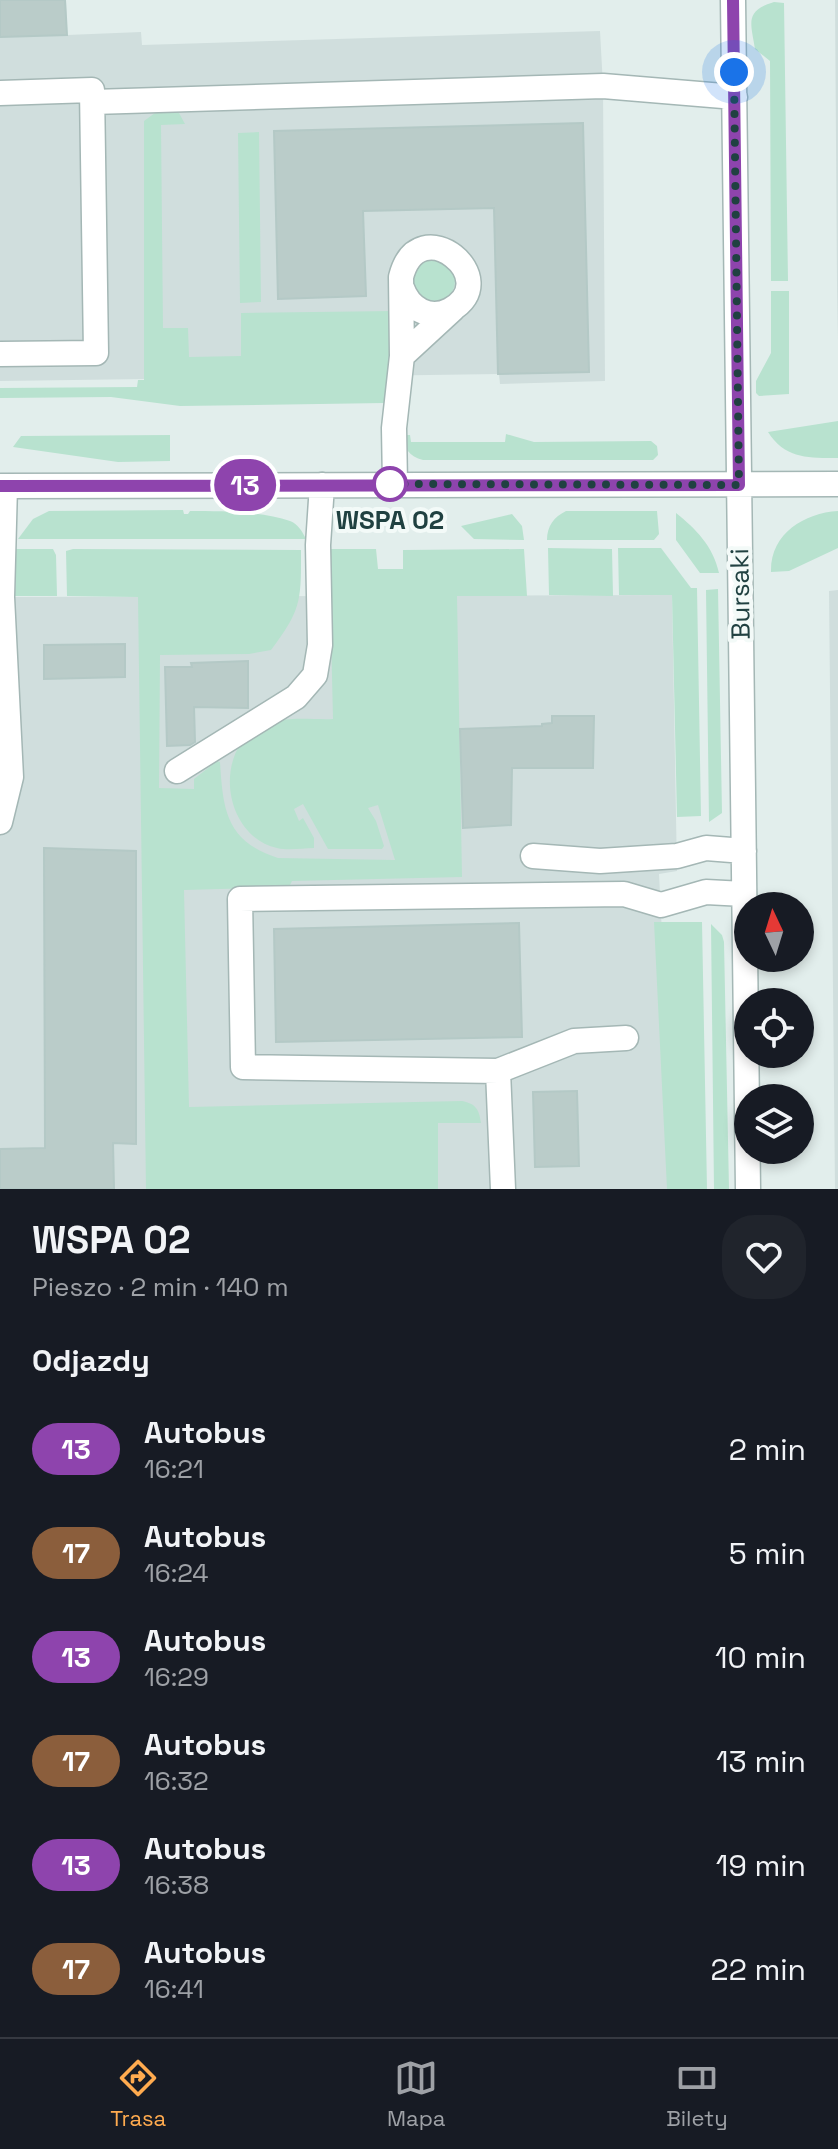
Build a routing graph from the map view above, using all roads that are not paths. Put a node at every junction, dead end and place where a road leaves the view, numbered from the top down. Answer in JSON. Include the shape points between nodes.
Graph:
{"nodes":[{"id":1,"x":733,"y":0,"type":"edge"},
{"id":2,"x":0,"y":93,"type":"edge"},
{"id":3,"x":735,"y":97,"type":"junction"},
{"id":4,"x":93,"y":102,"type":"junction"},
{"id":5,"x":402,"y":288,"type":"junction"},
{"id":6,"x":457,"y":305,"type":"junction"},
{"id":7,"x":0,"y":354,"type":"edge"},
{"id":8,"x":402,"y":356,"type":"junction"},
{"id":9,"x":395,"y":484,"type":"junction"},
{"id":10,"x":838,"y":484,"type":"edge"},
{"id":11,"x":322,"y":485,"type":"junction"},
{"id":12,"x":739,"y":485,"type":"junction"},
{"id":13,"x":2,"y":486,"type":"edge"},
{"id":14,"x":177,"y":771,"type":"dead end"},
{"id":15,"x":4,"y":792,"type":"edge"},
{"id":16,"x":0,"y":822,"type":"edge"},
{"id":17,"x":744,"y":851,"type":"junction"},
{"id":18,"x":533,"y":856,"type":"dead end"},
{"id":19,"x":744,"y":892,"type":"edge"},
{"id":20,"x":734,"y":893,"type":"edge"},
{"id":21,"x":745,"y":972,"type":"edge"},
{"id":22,"x":626,"y":1038,"type":"dead end"},
{"id":23,"x":498,"y":1071,"type":"junction"},
{"id":24,"x":503,"y":1189,"type":"edge"},
{"id":25,"x":748,"y":1189,"type":"edge"}],
"edges":[{"from":1,"to":3,"type":"street","name":"Bursaki"},
{"from":2,"to":4,"type":"street","via":[[92,90]]},
{"from":3,"to":4,"type":"street","via":[[603,86]]},
{"from":3,"to":12,"type":"street","name":"Bursaki"},
{"from":4,"to":7,"type":"street","via":[[96,353]]},
{"from":5,"to":6,"type":"street","via":[[411,306],[420,311],[439,314]]},
{"from":5,"to":6,"type":"street","via":[[410,258],[440,248],[465,267],[467,288]]},
{"from":5,"to":8,"type":"street"},
{"from":6,"to":8,"type":"street"},
{"from":8,"to":9,"type":"street","via":[[394,428]]},
{"from":9,"to":11,"type":"street"},
{"from":9,"to":12,"type":"street"},
{"from":10,"to":12,"type":"street"},
{"from":11,"to":13,"type":"street"},
{"from":11,"to":14,"type":"street","via":[[315,675],[296,697]]},
{"from":12,"to":17,"type":"street","name":"Bursaki"},
{"from":13,"to":15,"type":"street","via":[[11,777]]},
{"from":15,"to":16,"type":"street"},
{"from":17,"to":18,"type":"street","via":[[706,848],[677,856],[600,861]]},
{"from":17,"to":19,"type":"street","name":"Bursaki"},
{"from":20,"to":23,"type":"street","via":[[706,892],[661,905],[624,894],[240,899],[243,1067]]},
{"from":21,"to":25,"type":"street","name":"Bursaki"},
{"from":22,"to":23,"type":"street","via":[[574,1041]]},
{"from":23,"to":24,"type":"street"}]}
